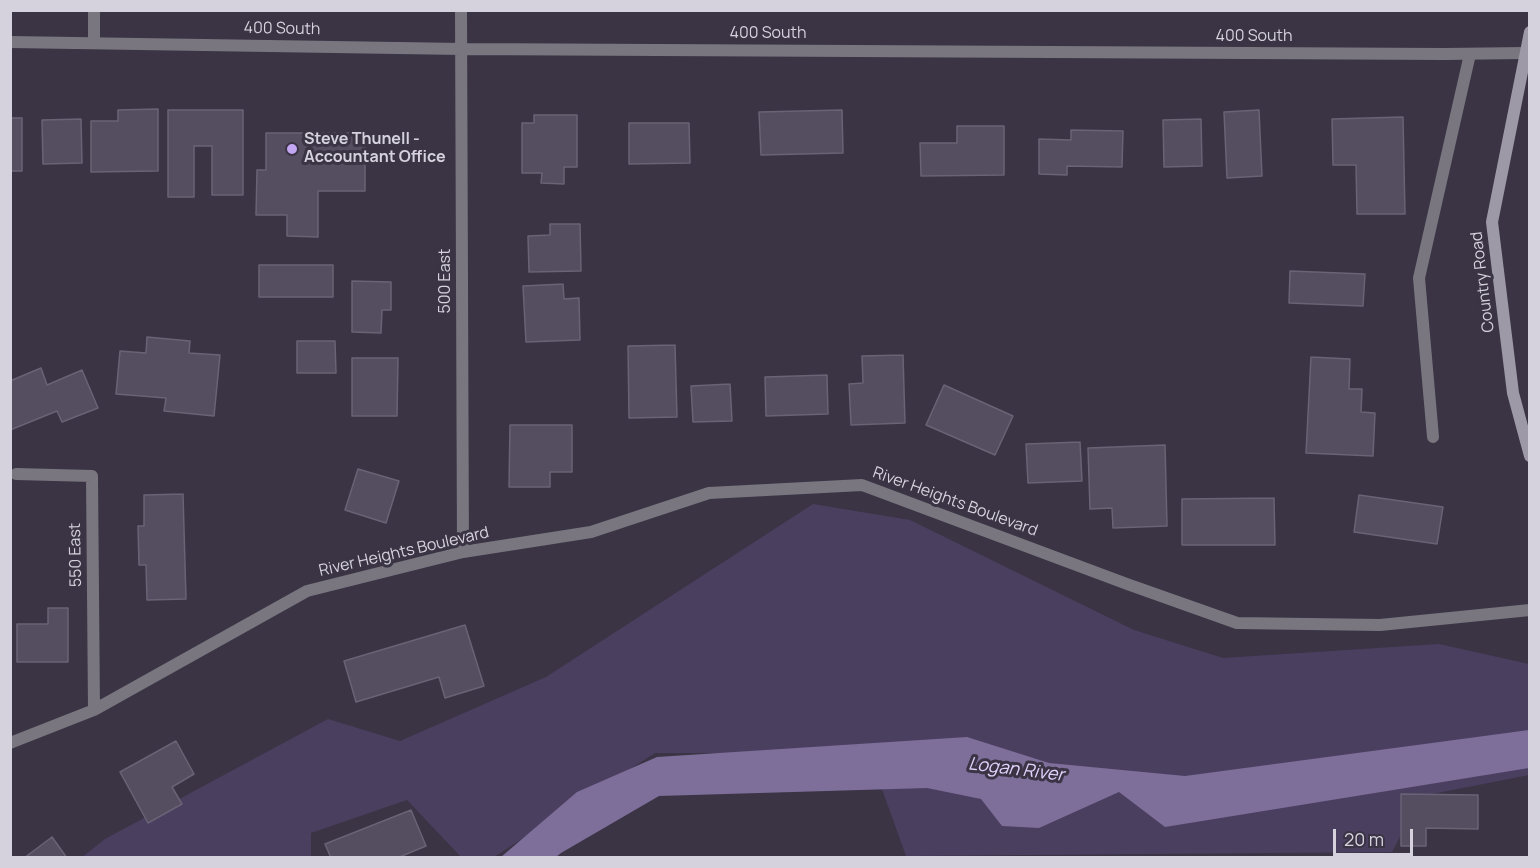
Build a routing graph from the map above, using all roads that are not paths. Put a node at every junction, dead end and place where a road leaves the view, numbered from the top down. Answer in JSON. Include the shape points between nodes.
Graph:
{"nodes":[{"id":1,"x":94,"y":10,"type":"edge"},
{"id":2,"x":461,"y":10,"type":"edge"},
{"id":3,"x":1530,"y":32,"type":"edge"},
{"id":4,"x":10,"y":42,"type":"edge"},
{"id":5,"x":94,"y":42,"type":"junction"},
{"id":6,"x":462,"y":49,"type":"junction"},
{"id":7,"x":1525,"y":53,"type":"junction"},
{"id":8,"x":1470,"y":54,"type":"junction"},
{"id":9,"x":1433,"y":437,"type":"dead end"},
{"id":10,"x":1530,"y":456,"type":"edge"},
{"id":11,"x":16,"y":474,"type":"dead end"},
{"id":12,"x":463,"y":552,"type":"junction"},
{"id":13,"x":1530,"y":610,"type":"edge"},
{"id":14,"x":94,"y":710,"type":"junction"},
{"id":15,"x":10,"y":743,"type":"edge"}],
"edges":[{"from":1,"to":5,"type":"street"},
{"from":2,"to":6,"type":"street","name":"500 East"},
{"from":3,"to":7,"type":"street","name":"Country Road"},
{"from":4,"to":5,"type":"street","name":"400 South"},
{"from":5,"to":6,"type":"street","name":"400 South"},
{"from":6,"to":8,"type":"street","name":"400 South"},
{"from":6,"to":12,"type":"street","name":"500 East"},
{"from":7,"to":8,"type":"street","name":"400 South"},
{"from":7,"to":10,"type":"street","name":"Country Road","via":[[1492,222],[1513,393]]},
{"from":8,"to":9,"type":"street","via":[[1419,278]]},
{"from":11,"to":14,"type":"street","name":"550 East","via":[[92,476]]},
{"from":12,"to":13,"type":"street","name":"River Heights Boulevard","via":[[591,532],[709,493],[862,484],[1237,623],[1380,625]]},
{"from":12,"to":14,"type":"street","name":"River Heights Boulevard","via":[[307,591]]},
{"from":14,"to":15,"type":"street","name":"River Heights Boulevard"}]}
